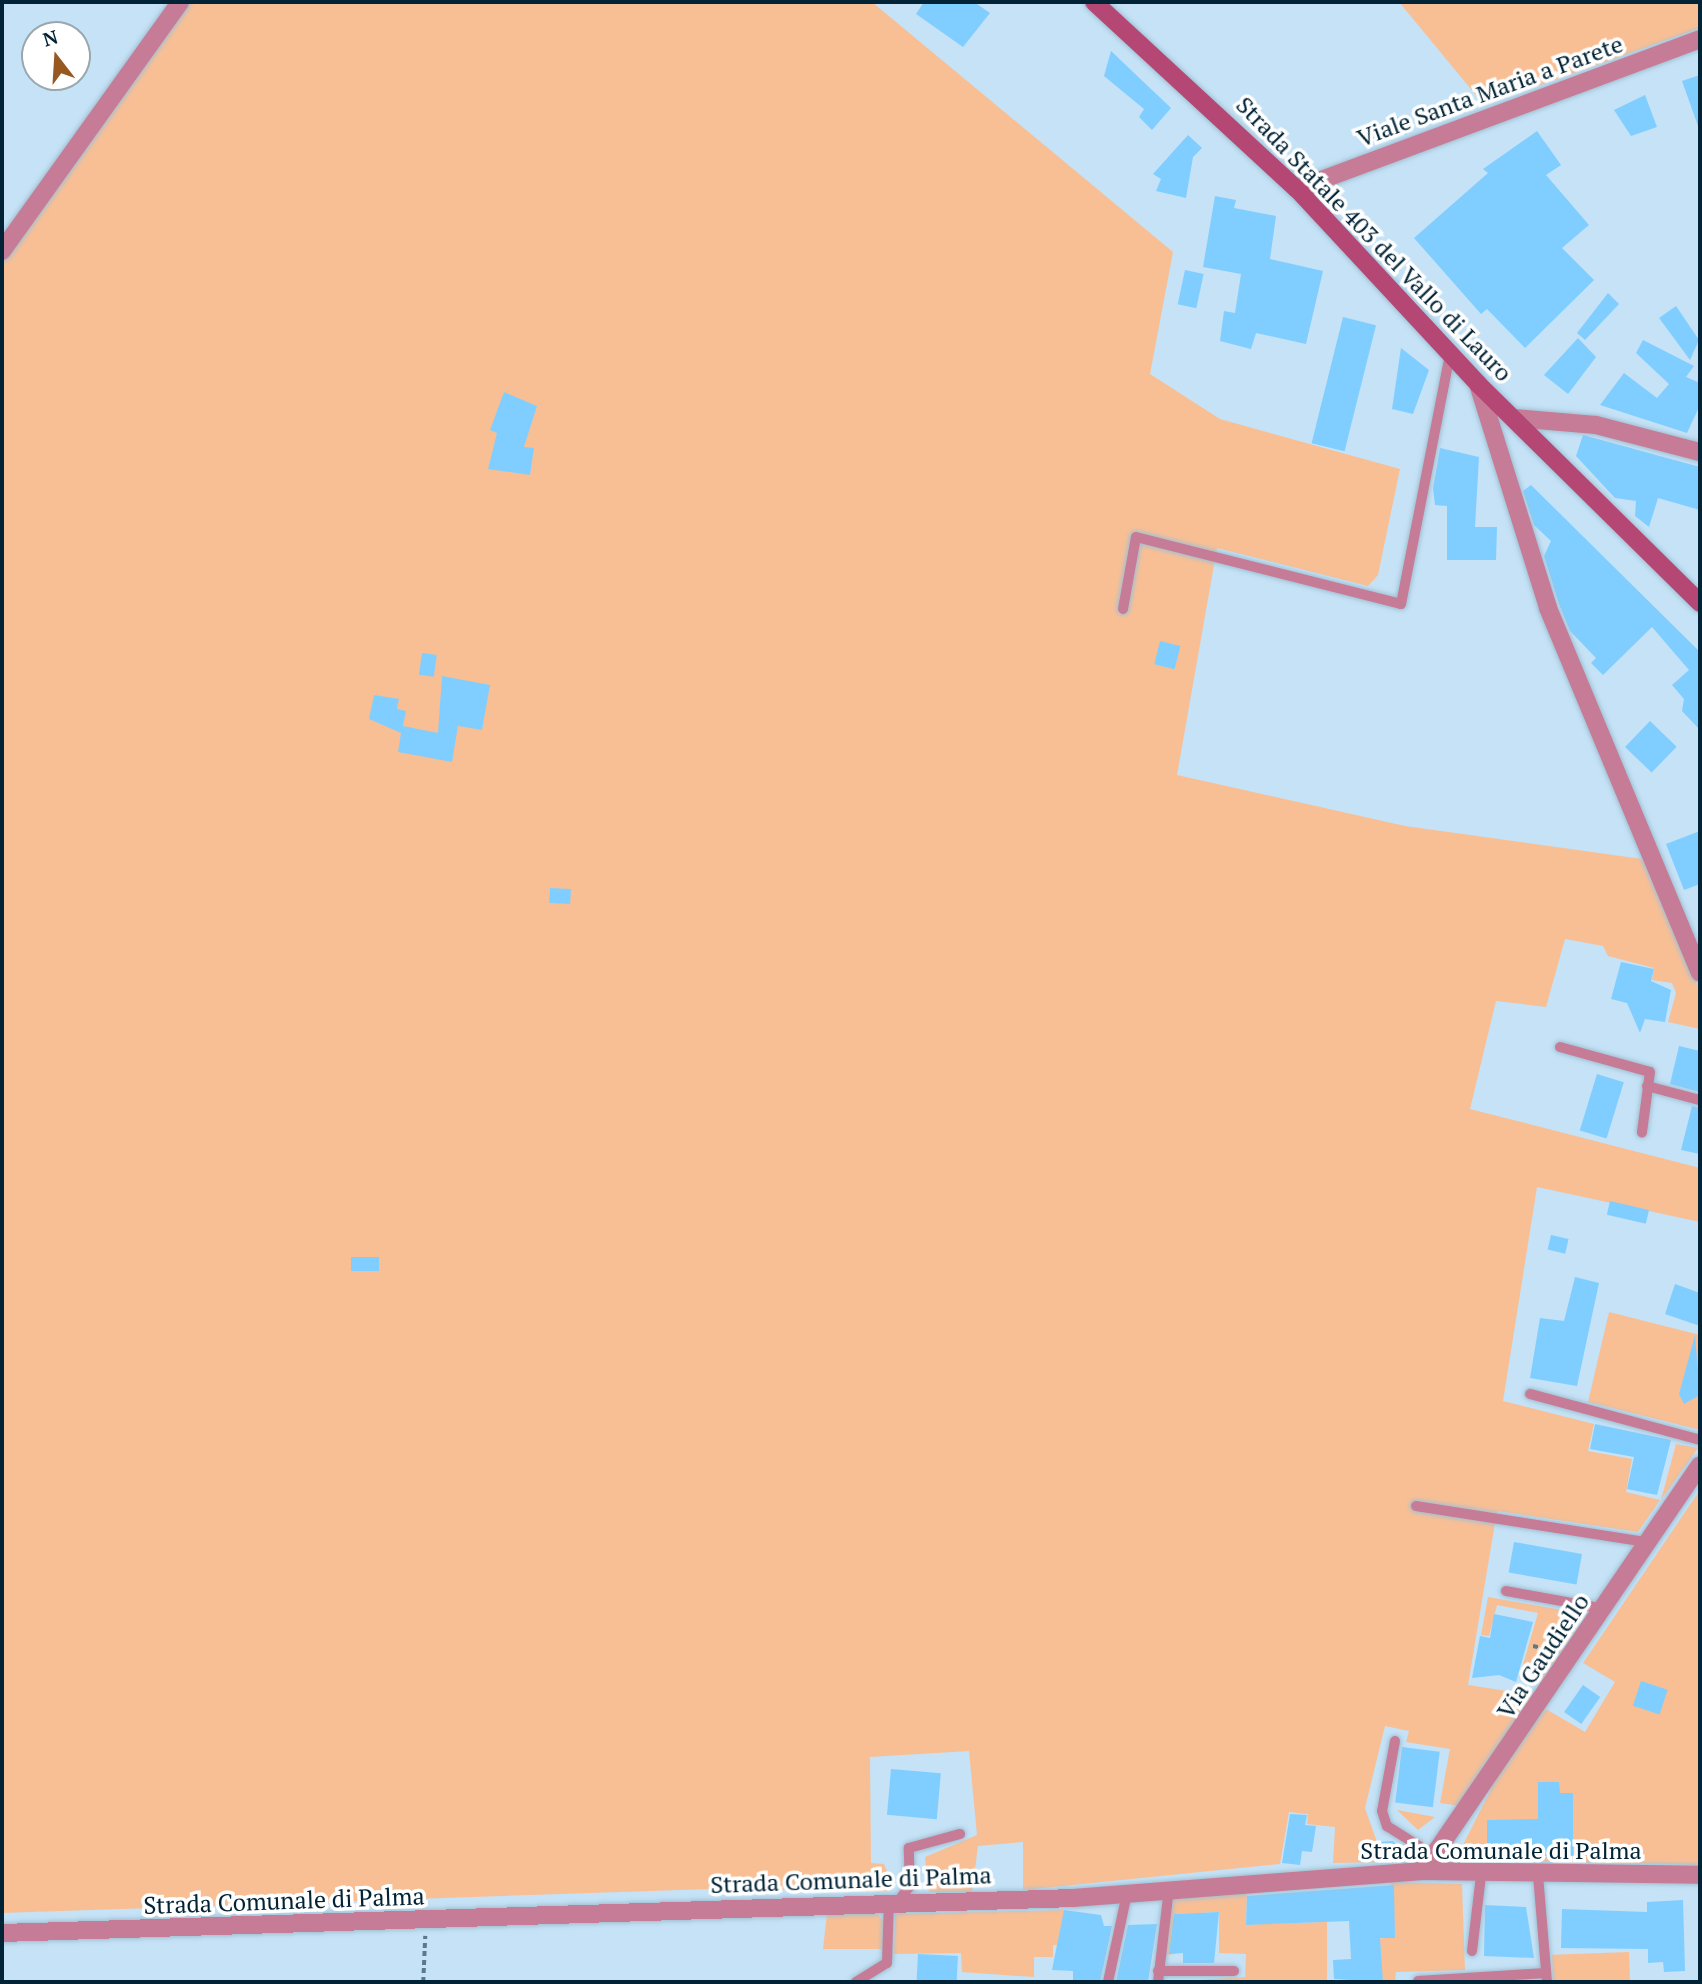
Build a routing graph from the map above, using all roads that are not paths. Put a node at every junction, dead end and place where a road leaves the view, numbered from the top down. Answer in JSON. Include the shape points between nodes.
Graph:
{"nodes":[{"id":1,"x":180,"y":2,"type":"edge"},
{"id":2,"x":1094,"y":2,"type":"edge"},
{"id":3,"x":1700,"y":39,"type":"edge"},
{"id":4,"x":1297,"y":190,"type":"junction"},
{"id":5,"x":2,"y":251,"type":"edge"},
{"id":6,"x":1450,"y":354,"type":"junction"},
{"id":7,"x":1478,"y":384,"type":"junction"},
{"id":8,"x":1514,"y":418,"type":"junction"},
{"id":9,"x":1700,"y":452,"type":"edge"},
{"id":10,"x":1700,"y":603,"type":"edge"},
{"id":11,"x":1123,"y":609,"type":"dead end"},
{"id":12,"x":1700,"y":973,"type":"edge"},
{"id":13,"x":1560,"y":1047,"type":"dead end"},
{"id":14,"x":1647,"y":1086,"type":"junction"},
{"id":15,"x":1700,"y":1100,"type":"edge"},
{"id":16,"x":1642,"y":1132,"type":"dead end"},
{"id":17,"x":1530,"y":1394,"type":"dead end"},
{"id":18,"x":1700,"y":1440,"type":"edge"},
{"id":19,"x":1698,"y":1473,"type":"edge"},
{"id":20,"x":1416,"y":1506,"type":"dead end"},
{"id":21,"x":1651,"y":1543,"type":"junction"},
{"id":22,"x":1506,"y":1591,"type":"dead end"},
{"id":23,"x":1605,"y":1609,"type":"junction"},
{"id":24,"x":1395,"y":1741,"type":"dead end"},
{"id":25,"x":960,"y":1834,"type":"dead end"},
{"id":26,"x":1423,"y":1871,"type":"junction"},
{"id":27,"x":1481,"y":1875,"type":"junction"},
{"id":28,"x":1538,"y":1875,"type":"junction"},
{"id":29,"x":1700,"y":1875,"type":"edge"},
{"id":30,"x":1169,"y":1889,"type":"junction"},
{"id":31,"x":1127,"y":1893,"type":"junction"},
{"id":32,"x":894,"y":1900,"type":"junction"},
{"id":33,"x":2,"y":1933,"type":"edge"},
{"id":34,"x":1472,"y":1951,"type":"dead end"},
{"id":35,"x":1234,"y":1971,"type":"dead end"},
{"id":36,"x":1158,"y":1977,"type":"edge"},
{"id":37,"x":1547,"y":1978,"type":"edge"},
{"id":38,"x":1418,"y":1981,"type":"edge"},
{"id":39,"x":856,"y":1982,"type":"edge"},
{"id":40,"x":1108,"y":1982,"type":"edge"}],
"edges":[{"from":1,"to":5,"type":"street"},
{"from":2,"to":4,"type":"main road","name":"Strada Statale 403 del Vallo di Lauro"},
{"from":3,"to":4,"type":"street","name":"Viale Santa Maria a Parete"},
{"from":4,"to":6,"type":"main road","name":"Strada Statale 403 del Vallo di Lauro"},
{"from":6,"to":7,"type":"main road","name":"Strada Statale 403 del Vallo di Lauro"},
{"from":6,"to":11,"type":"lane","via":[[1401,604],[1136,537]]},
{"from":7,"to":8,"type":"main road","name":"Strada Statale 403 del Vallo di Lauro"},
{"from":7,"to":12,"type":"street","via":[[1548,608]]},
{"from":8,"to":9,"type":"street","via":[[1596,425]]},
{"from":8,"to":10,"type":"main road","name":"Strada Statale 403 del Vallo di Lauro"},
{"from":13,"to":14,"type":"lane","via":[[1642,1065],[1650,1072]]},
{"from":14,"to":15,"type":"lane"},
{"from":14,"to":16,"type":"lane"},
{"from":17,"to":18,"type":"lane"},
{"from":19,"to":21,"type":"street","name":"Via Gaudiello"},
{"from":20,"to":21,"type":"lane"},
{"from":21,"to":23,"type":"street","name":"Via Gaudiello"},
{"from":22,"to":23,"type":"lane"},
{"from":23,"to":26,"type":"street","name":"Via Gaudiello"},
{"from":24,"to":26,"type":"lane","via":[[1382,1811],[1387,1826],[1419,1846]]},
{"from":25,"to":32,"type":"lane","via":[[909,1848],[910,1886]]},
{"from":26,"to":27,"type":"street","name":"Strada Comunale di Palma"},
{"from":26,"to":30,"type":"street","name":"Strada Comunale di Palma"},
{"from":27,"to":28,"type":"street","name":"Strada Comunale di Palma"},
{"from":27,"to":34,"type":"lane"},
{"from":28,"to":29,"type":"street","name":"Strada Comunale di Palma"},
{"from":28,"to":37,"type":"lane"},
{"from":30,"to":31,"type":"street","name":"Strada Comunale di Palma"},
{"from":30,"to":36,"type":"lane"},
{"from":31,"to":32,"type":"street","name":"Strada Comunale di Palma"},
{"from":31,"to":40,"type":"lane"},
{"from":32,"to":33,"type":"street","name":"Strada Comunale di Palma"},
{"from":32,"to":39,"type":"lane","via":[[887,1963]]},
{"from":35,"to":36,"type":"lane"},
{"from":37,"to":38,"type":"lane"}]}
